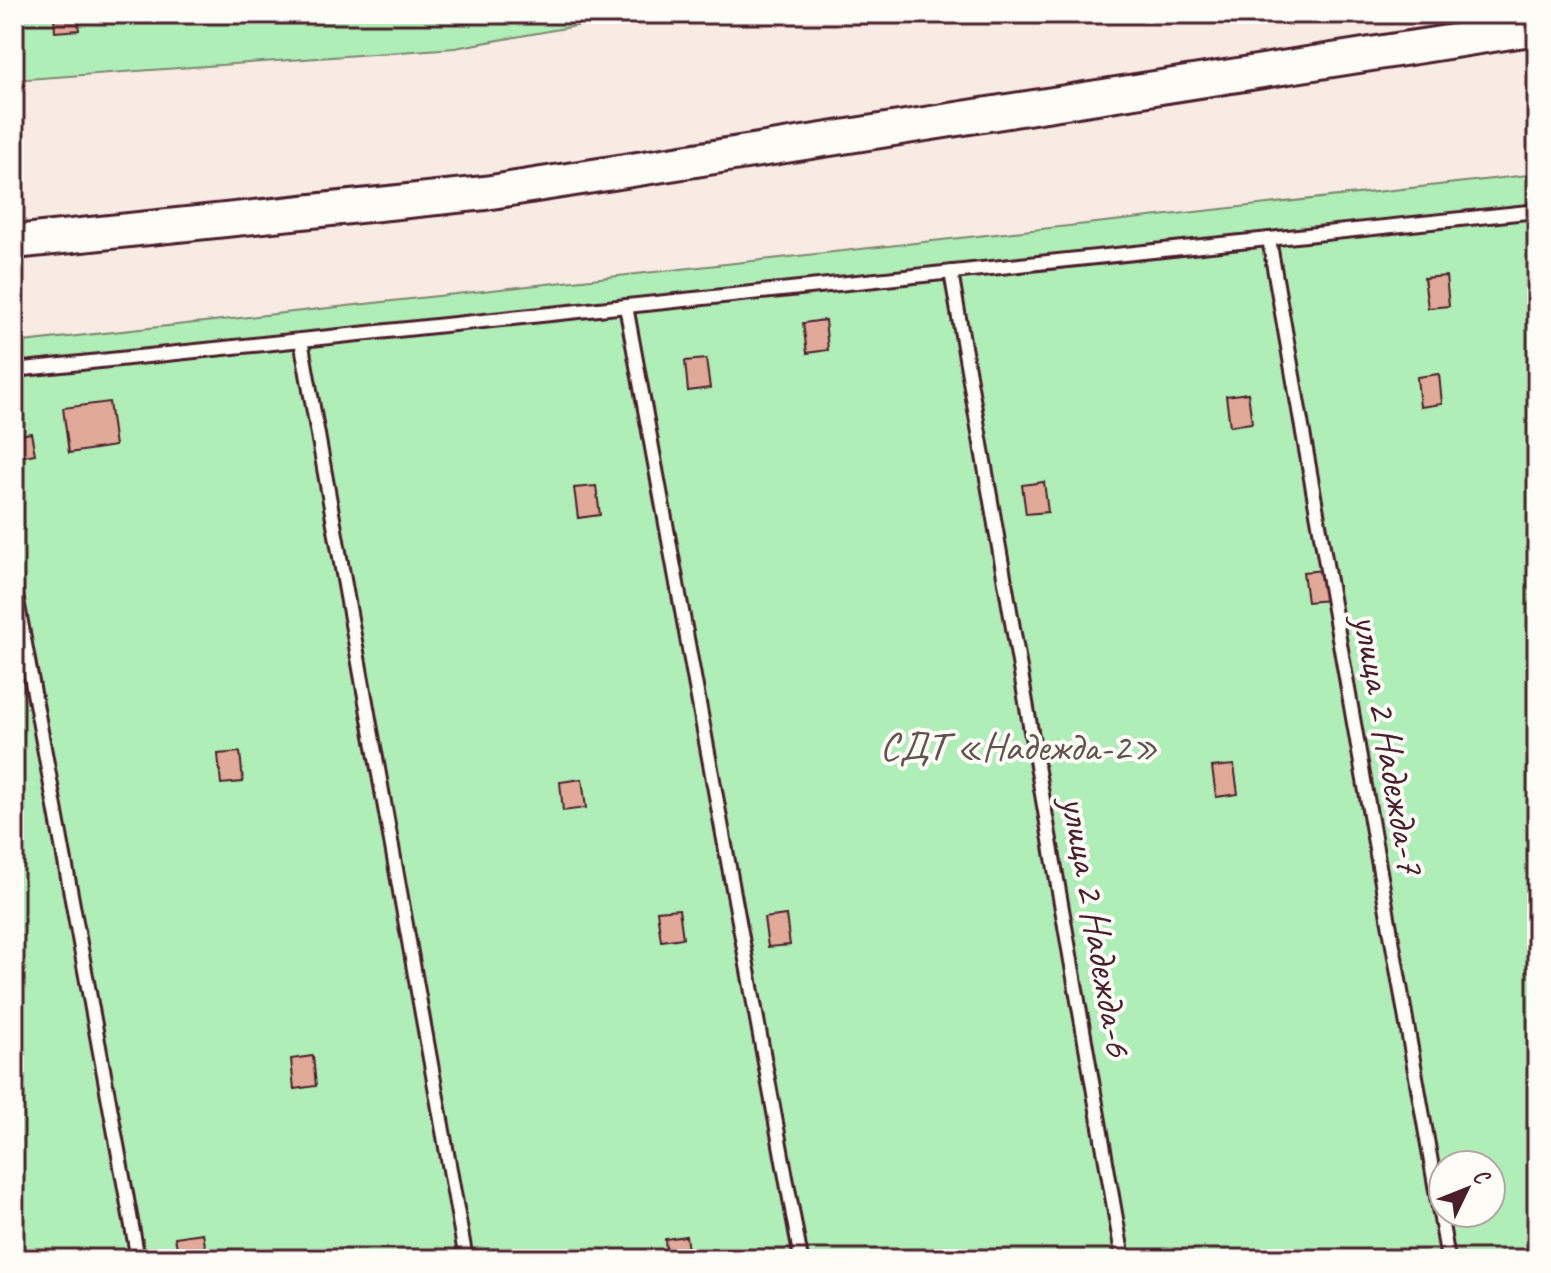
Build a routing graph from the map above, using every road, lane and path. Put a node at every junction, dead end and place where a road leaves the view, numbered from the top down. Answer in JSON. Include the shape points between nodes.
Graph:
{"nodes":[{"id":1,"x":1537,"y":28,"type":"edge"},
{"id":2,"x":1537,"y":211,"type":"edge"},
{"id":3,"x":1269,"y":239,"type":"junction"},
{"id":4,"x":14,"y":242,"type":"edge"},
{"id":5,"x":951,"y":272,"type":"junction"},
{"id":6,"x":626,"y":306,"type":"junction"},
{"id":7,"x":301,"y":340,"type":"junction"},
{"id":8,"x":14,"y":370,"type":"edge"},
{"id":9,"x":14,"y":584,"type":"edge"},
{"id":10,"x":138,"y":1259,"type":"edge"},
{"id":11,"x":466,"y":1259,"type":"edge"},
{"id":12,"x":801,"y":1259,"type":"edge"},
{"id":13,"x":1123,"y":1259,"type":"edge"},
{"id":14,"x":1448,"y":1259,"type":"edge"}],
"edges":[{"from":1,"to":4,"type":"street","via":[[485,193]]},
{"from":2,"to":3,"type":"lane"},
{"from":3,"to":5,"type":"lane"},
{"from":3,"to":14,"type":"lane","name":"улица 2 Надежда-7"},
{"from":5,"to":6,"type":"lane"},
{"from":5,"to":13,"type":"lane","name":"улица 2 Надежда-6"},
{"from":6,"to":7,"type":"lane"},
{"from":6,"to":12,"type":"lane"},
{"from":7,"to":8,"type":"lane"},
{"from":7,"to":11,"type":"lane"},
{"from":9,"to":10,"type":"lane"}]}
